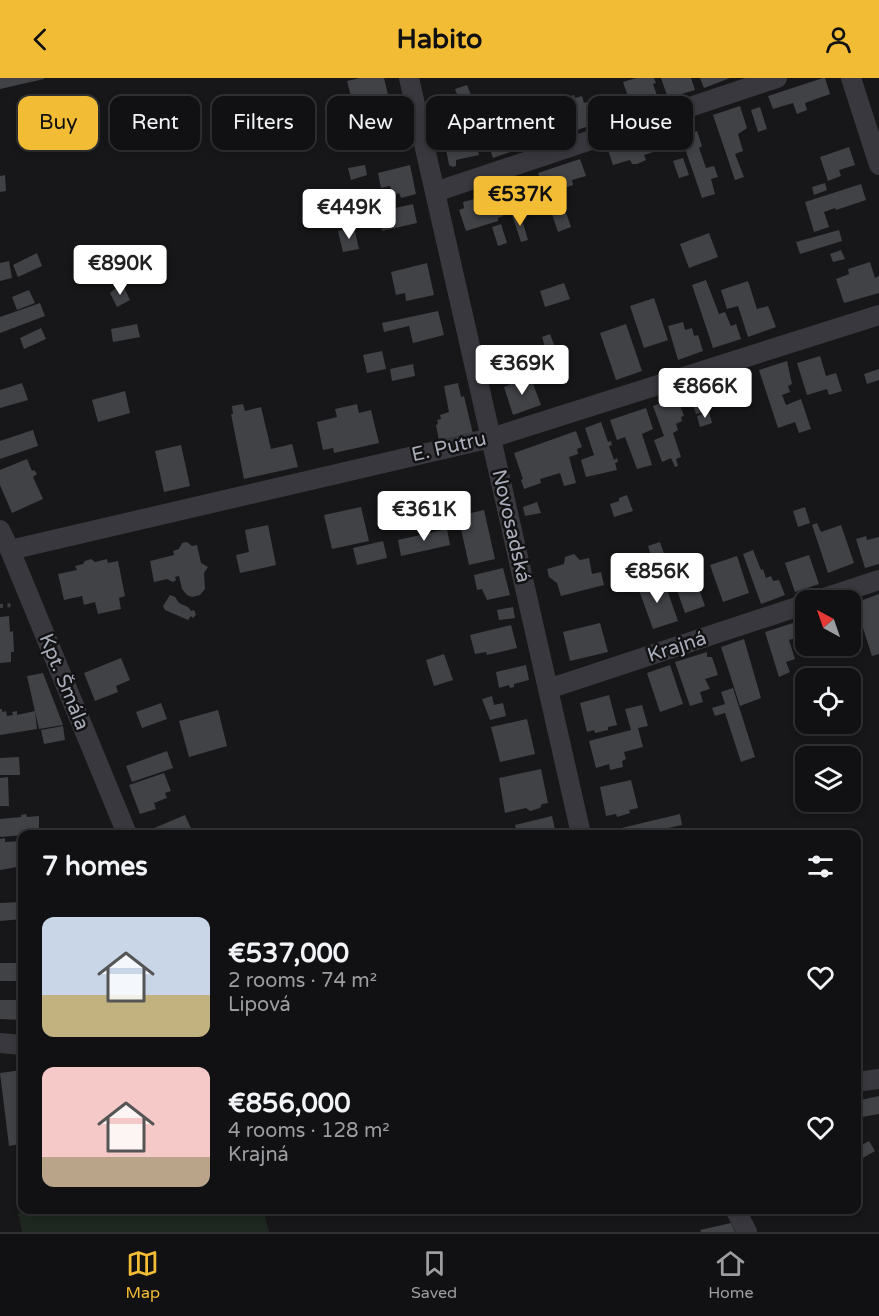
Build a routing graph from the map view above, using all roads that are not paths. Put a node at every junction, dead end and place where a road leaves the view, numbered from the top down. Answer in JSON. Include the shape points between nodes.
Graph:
{"nodes":[{"id":1,"x":409,"y":78,"type":"edge"},
{"id":2,"x":777,"y":78,"type":"edge"},
{"id":3,"x":851,"y":78,"type":"edge"},
{"id":4,"x":879,"y":165,"type":"edge"},
{"id":5,"x":435,"y":192,"type":"junction"},
{"id":6,"x":879,"y":315,"type":"edge"},
{"id":7,"x":490,"y":438,"type":"junction"},
{"id":8,"x":0,"y":530,"type":"edge"},
{"id":9,"x":10,"y":550,"type":"junction"},
{"id":10,"x":879,"y":580,"type":"edge"},
{"id":11,"x":848,"y":590,"type":"edge"},
{"id":12,"x":795,"y":608,"type":"edge"},
{"id":13,"x":548,"y":689,"type":"junction"},
{"id":14,"x":125,"y":830,"type":"edge"},
{"id":15,"x":580,"y":830,"type":"edge"},
{"id":16,"x":0,"y":1044,"type":"edge"},
{"id":17,"x":18,"y":1045,"type":"edge"},
{"id":18,"x":879,"y":1079,"type":"edge"},
{"id":19,"x":861,"y":1081,"type":"edge"},
{"id":20,"x":738,"y":1214,"type":"edge"},
{"id":21,"x":747,"y":1232,"type":"edge"}],
"edges":[{"from":1,"to":5,"type":"street","name":"Novosadská"},
{"from":2,"to":5,"type":"street"},
{"from":3,"to":4,"type":"street"},
{"from":5,"to":7,"type":"street","name":"Novosadská"},
{"from":6,"to":7,"type":"street","name":"E. Putru"},
{"from":7,"to":9,"type":"street","name":"E. Putru"},
{"from":7,"to":13,"type":"street","name":"Novosadská"},
{"from":8,"to":9,"type":"street","name":"Kpt. Šmála"},
{"from":9,"to":14,"type":"street","name":"Kpt. Šmála"},
{"from":10,"to":11,"type":"street"},
{"from":12,"to":13,"type":"street","name":"Krajná"},
{"from":13,"to":15,"type":"street","name":"Novosadská"},
{"from":16,"to":17,"type":"street"},
{"from":18,"to":19,"type":"street"},
{"from":20,"to":21,"type":"street"}]}
